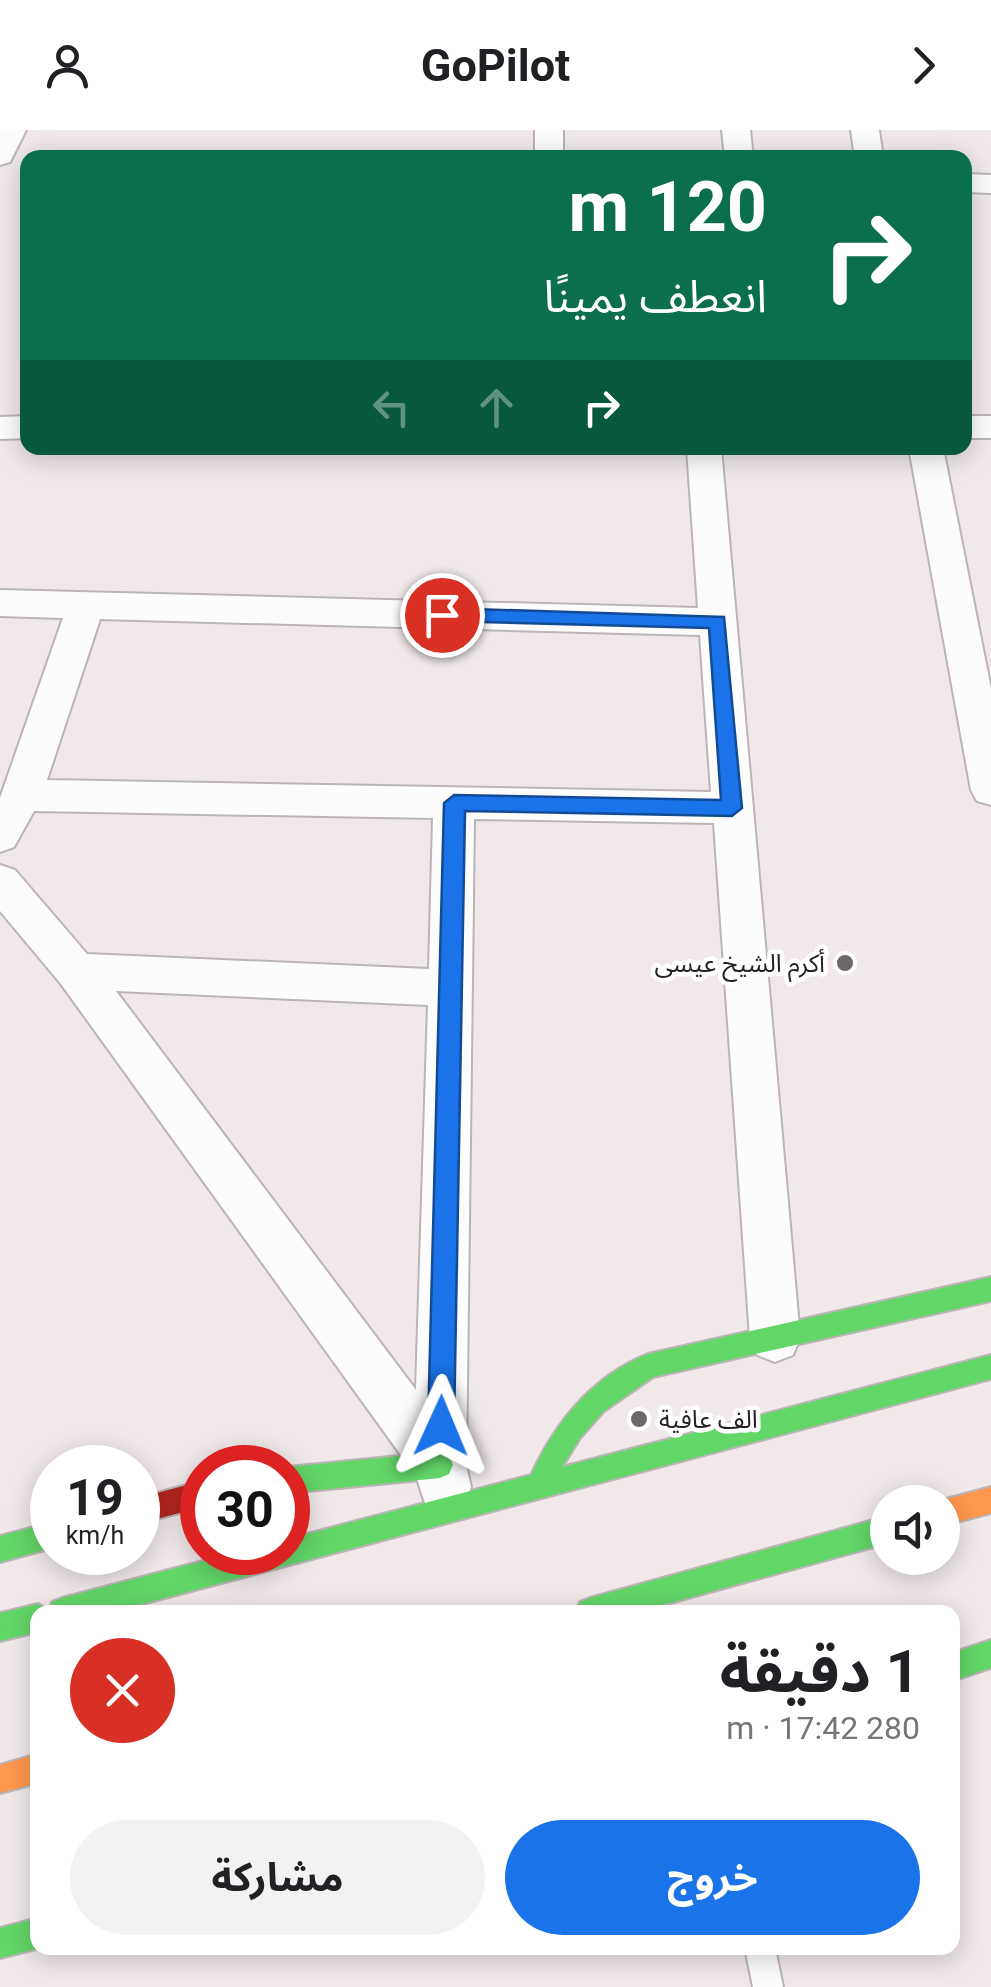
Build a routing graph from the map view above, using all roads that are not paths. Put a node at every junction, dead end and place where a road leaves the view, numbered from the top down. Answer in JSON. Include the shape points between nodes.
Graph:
{"nodes":[{"id":1,"x":12,"y":130,"type":"edge"},
{"id":2,"x":0,"y":156,"type":"edge"},
{"id":3,"x":705,"y":455,"type":"edge"},
{"id":4,"x":928,"y":455,"type":"edge"},
{"id":5,"x":973,"y":600,"type":"edge"},
{"id":6,"x":0,"y":603,"type":"edge"},
{"id":7,"x":86,"y":605,"type":"junction"},
{"id":8,"x":718,"y":622,"type":"junction"},
{"id":9,"x":991,"y":790,"type":"edge"},
{"id":10,"x":22,"y":795,"type":"junction"},
{"id":11,"x":454,"y":803,"type":"junction"},
{"id":12,"x":732,"y":808,"type":"junction"},
{"id":13,"x":0,"y":836,"type":"edge"},
{"id":14,"x":0,"y":882,"type":"edge"},
{"id":15,"x":76,"y":970,"type":"junction"},
{"id":16,"x":451,"y":988,"type":"junction"},
{"id":17,"x":991,"y":1289,"type":"edge"},
{"id":18,"x":775,"y":1338,"type":"junction"},
{"id":19,"x":991,"y":1367,"type":"edge"},
{"id":20,"x":310,"y":1481,"type":"edge"},
{"id":21,"x":540,"y":1485,"type":"junction"},
{"id":22,"x":445,"y":1487,"type":"junction"},
{"id":23,"x":991,"y":1500,"type":"edge"},
{"id":24,"x":960,"y":1508,"type":"edge"},
{"id":25,"x":870,"y":1534,"type":"edge"},
{"id":26,"x":30,"y":1541,"type":"edge"},
{"id":27,"x":0,"y":1549,"type":"edge"},
{"id":28,"x":83,"y":1605,"type":"edge"},
{"id":29,"x":615,"y":1605,"type":"edge"},
{"id":30,"x":30,"y":1620,"type":"edge"},
{"id":31,"x":0,"y":1628,"type":"edge"},
{"id":32,"x":991,"y":1654,"type":"edge"},
{"id":33,"x":960,"y":1664,"type":"edge"},
{"id":34,"x":30,"y":1770,"type":"edge"},
{"id":35,"x":0,"y":1778,"type":"edge"},
{"id":36,"x":30,"y":1935,"type":"edge"},
{"id":37,"x":0,"y":1944,"type":"edge"},
{"id":38,"x":761,"y":1955,"type":"edge"},
{"id":39,"x":768,"y":1987,"type":"edge"}],
"edges":[{"from":1,"to":2,"type":"street"},
{"from":3,"to":8,"type":"street"},
{"from":4,"to":5,"type":"street"},
{"from":5,"to":9,"type":"street"},
{"from":6,"to":7,"type":"street"},
{"from":7,"to":8,"type":"street"},
{"from":7,"to":10,"type":"street"},
{"from":8,"to":12,"type":"street"},
{"from":10,"to":11,"type":"street"},
{"from":10,"to":13,"type":"street"},
{"from":11,"to":12,"type":"street"},
{"from":11,"to":16,"type":"street"},
{"from":12,"to":18,"type":"street"},
{"from":14,"to":15,"type":"street"},
{"from":15,"to":16,"type":"street"},
{"from":15,"to":22,"type":"street"},
{"from":16,"to":22,"type":"street"},
{"from":17,"to":18,"type":"main road"},
{"from":18,"to":21,"type":"main road","via":[[648,1366],[598,1394],[567,1424]]},
{"from":19,"to":21,"type":"main road"},
{"from":20,"to":22,"type":"main road"},
{"from":21,"to":22,"type":"main road"},
{"from":22,"to":28,"type":"main road"},
{"from":23,"to":24,"type":"main road"},
{"from":25,"to":29,"type":"main road"},
{"from":26,"to":27,"type":"main road"},
{"from":30,"to":31,"type":"main road"},
{"from":32,"to":33,"type":"main road"},
{"from":34,"to":35,"type":"main road"},
{"from":36,"to":37,"type":"main road"},
{"from":38,"to":39,"type":"lane"}]}
